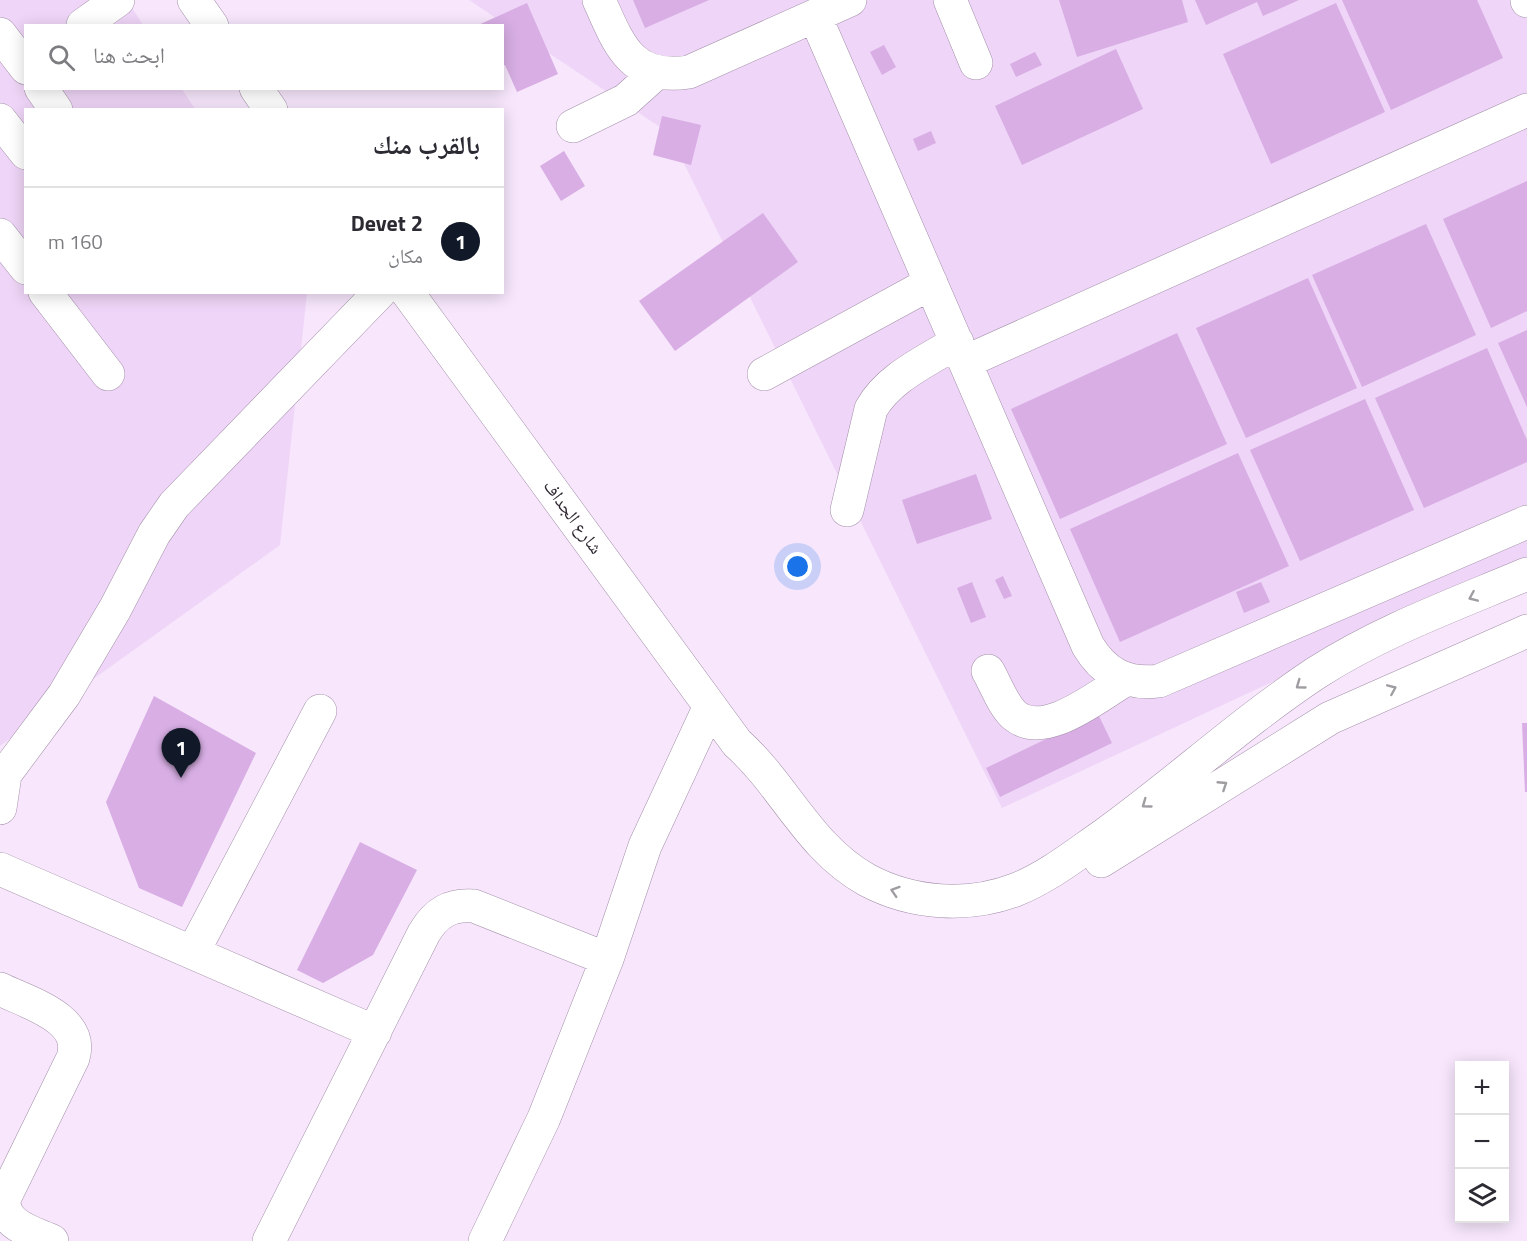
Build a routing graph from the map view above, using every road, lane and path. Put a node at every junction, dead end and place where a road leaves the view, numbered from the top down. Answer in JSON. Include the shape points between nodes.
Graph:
{"nodes":[{"id":1,"x":118,"y":0,"type":"edge"},
{"id":2,"x":194,"y":0,"type":"edge"},
{"id":3,"x":599,"y":0,"type":"edge"},
{"id":4,"x":850,"y":0,"type":"edge"},
{"id":5,"x":951,"y":0,"type":"edge"},
{"id":6,"x":815,"y":16,"type":"junction"},
{"id":7,"x":84,"y":24,"type":"edge"},
{"id":8,"x":211,"y":24,"type":"edge"},
{"id":9,"x":0,"y":34,"type":"edge"},
{"id":10,"x":976,"y":63,"type":"dead end"},
{"id":11,"x":24,"y":65,"type":"edge"},
{"id":12,"x":656,"y":73,"type":"junction"},
{"id":13,"x":42,"y":90,"type":"edge"},
{"id":14,"x":257,"y":90,"type":"edge"},
{"id":15,"x":56,"y":108,"type":"edge"},
{"id":16,"x":270,"y":108,"type":"edge"},
{"id":17,"x":1527,"y":110,"type":"edge"},
{"id":18,"x":0,"y":120,"type":"edge"},
{"id":19,"x":573,"y":126,"type":"dead end"},
{"id":20,"x":24,"y":150,"type":"edge"},
{"id":21,"x":0,"y":236,"type":"edge"},
{"id":22,"x":24,"y":266,"type":"edge"},
{"id":23,"x":931,"y":283,"type":"junction"},
{"id":24,"x":47,"y":294,"type":"edge"},
{"id":25,"x":378,"y":294,"type":"edge"},
{"id":26,"x":408,"y":294,"type":"edge"},
{"id":27,"x":961,"y":352,"type":"junction"},
{"id":28,"x":108,"y":374,"type":"dead end"},
{"id":29,"x":764,"y":374,"type":"dead end"},
{"id":30,"x":847,"y":510,"type":"dead end"},
{"id":31,"x":1527,"y":522,"type":"edge"},
{"id":32,"x":1527,"y":574,"type":"edge"},
{"id":33,"x":1527,"y":631,"type":"edge"},
{"id":34,"x":988,"y":672,"type":"dead end"},
{"id":35,"x":1125,"y":680,"type":"junction"},
{"id":36,"x":710,"y":706,"type":"junction"},
{"id":37,"x":320,"y":711,"type":"dead end"},
{"id":38,"x":737,"y":743,"type":"junction"},
{"id":39,"x":3,"y":778,"type":"edge"},
{"id":40,"x":0,"y":808,"type":"edge"},
{"id":41,"x":0,"y":869,"type":"edge"},
{"id":42,"x":193,"y":952,"type":"junction"},
{"id":43,"x":608,"y":959,"type":"junction"},
{"id":44,"x":0,"y":989,"type":"edge"},
{"id":45,"x":375,"y":1032,"type":"junction"},
{"id":46,"x":52,"y":1241,"type":"edge"},
{"id":47,"x":269,"y":1241,"type":"edge"},
{"id":48,"x":485,"y":1241,"type":"edge"}],
"edges":[{"from":1,"to":7,"type":"street"},
{"from":2,"to":8,"type":"street"},
{"from":3,"to":12,"type":"street","via":[[628,56]]},
{"from":4,"to":6,"type":"street"},
{"from":5,"to":10,"type":"street"},
{"from":6,"to":12,"type":"street","via":[[689,72]]},
{"from":6,"to":23,"type":"street"},
{"from":9,"to":11,"type":"street"},
{"from":12,"to":19,"type":"street","via":[[626,100]]},
{"from":13,"to":15,"type":"street"},
{"from":14,"to":16,"type":"street"},
{"from":17,"to":27,"type":"street"},
{"from":18,"to":20,"type":"street"},
{"from":21,"to":22,"type":"street"},
{"from":23,"to":27,"type":"street"},
{"from":23,"to":29,"type":"street"},
{"from":24,"to":28,"type":"street"},
{"from":25,"to":39,"type":"street","via":[[174,505],[154,534],[80,670]]},
{"from":26,"to":36,"type":"street","name":"شارع الجداف"},
{"from":27,"to":30,"type":"street","via":[[887,387],[878,397],[871,409]]},
{"from":27,"to":35,"type":"street","via":[[1088,646],[1110,672]]},
{"from":31,"to":35,"type":"street","via":[[1159,681]]},
{"from":32,"to":38,"type":"street","one_way":true,"via":[[1338,660],[1058,867],[1036,881],[989,898],[940,901],[907,895],[868,881],[827,852],[759,763]]},
{"from":38,"to":33,"type":"street","one_way":true,"via":[[752,775],[797,841],[834,882],[857,898],[900,915],[936,922],[964,922],[992,917],[1034,900],[1330,718]]},
{"from":34,"to":35,"type":"street","via":[[1012,713],[1033,724],[1054,721]]},
{"from":36,"to":38,"type":"street","name":"شارع الجداف"},
{"from":36,"to":43,"type":"street","via":[[645,846]]},
{"from":37,"to":42,"type":"street"},
{"from":39,"to":40,"type":"street"},
{"from":41,"to":42,"type":"street"},
{"from":42,"to":45,"type":"street"},
{"from":43,"to":45,"type":"street","via":[[474,906],[449,908],[438,914],[424,933]]},
{"from":43,"to":48,"type":"street","via":[[544,1118]]},
{"from":44,"to":46,"type":"street","via":[[64,1022],[75,1039],[73,1059],[4,1199],[3,1208],[12,1222]]},
{"from":45,"to":47,"type":"street"}]}
